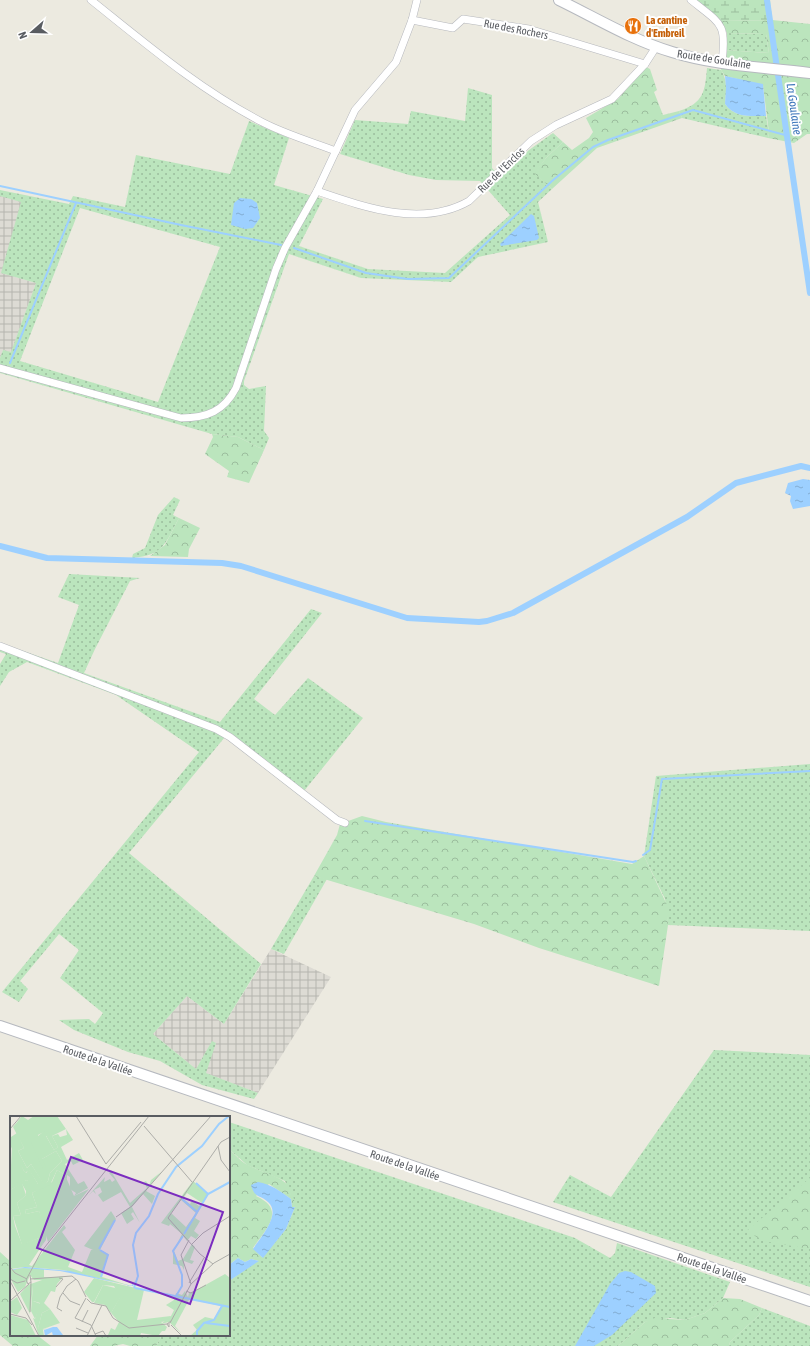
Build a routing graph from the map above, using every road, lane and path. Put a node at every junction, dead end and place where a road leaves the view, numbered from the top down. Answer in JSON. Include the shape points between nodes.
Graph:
{"nodes":[{"id":1,"x":91,"y":0,"type":"edge"},
{"id":2,"x":417,"y":0,"type":"edge"},
{"id":3,"x":559,"y":0,"type":"edge"},
{"id":4,"x":691,"y":0,"type":"edge"},
{"id":5,"x":412,"y":20,"type":"junction"},
{"id":6,"x":656,"y":47,"type":"junction"},
{"id":7,"x":722,"y":62,"type":"junction"},
{"id":8,"x":645,"y":64,"type":"junction"},
{"id":9,"x":810,"y":73,"type":"edge"},
{"id":10,"x":336,"y":151,"type":"junction"},
{"id":11,"x":317,"y":191,"type":"junction"},
{"id":12,"x":0,"y":368,"type":"edge"},
{"id":13,"x":0,"y":646,"type":"edge"},
{"id":14,"x":345,"y":823,"type":"dead end"},
{"id":15,"x":0,"y":1026,"type":"edge"},
{"id":16,"x":810,"y":1301,"type":"edge"}],
"edges":[{"from":1,"to":10,"type":"street","via":[[167,61],[223,100],[264,123]]},
{"from":2,"to":5,"type":"street"},
{"from":3,"to":6,"type":"main road","name":"Route de Goulaine"},
{"from":4,"to":7,"type":"street","via":[[720,24],[725,36]]},
{"from":5,"to":8,"type":"street","name":"Rue des Rochers","via":[[453,28],[463,19],[529,29]]},
{"from":5,"to":10,"type":"street","via":[[396,62],[355,110]]},
{"from":6,"to":7,"type":"main road","name":"Route de Goulaine","via":[[698,59]]},
{"from":6,"to":8,"type":"street","name":"Rue de l'Enclos"},
{"from":7,"to":9,"type":"main road","name":"Route de Goulaine"},
{"from":8,"to":11,"type":"street","name":"Rue de l'Enclos","via":[[612,99],[531,141],[469,201],[458,207],[404,214],[348,202]]},
{"from":10,"to":11,"type":"street"},
{"from":11,"to":12,"type":"street","via":[[276,269],[231,399],[213,414],[182,418]]},
{"from":13,"to":14,"type":"street","via":[[216,729],[230,737],[337,820]]},
{"from":15,"to":16,"type":"main road","name":"Route de la Vallée"}]}
